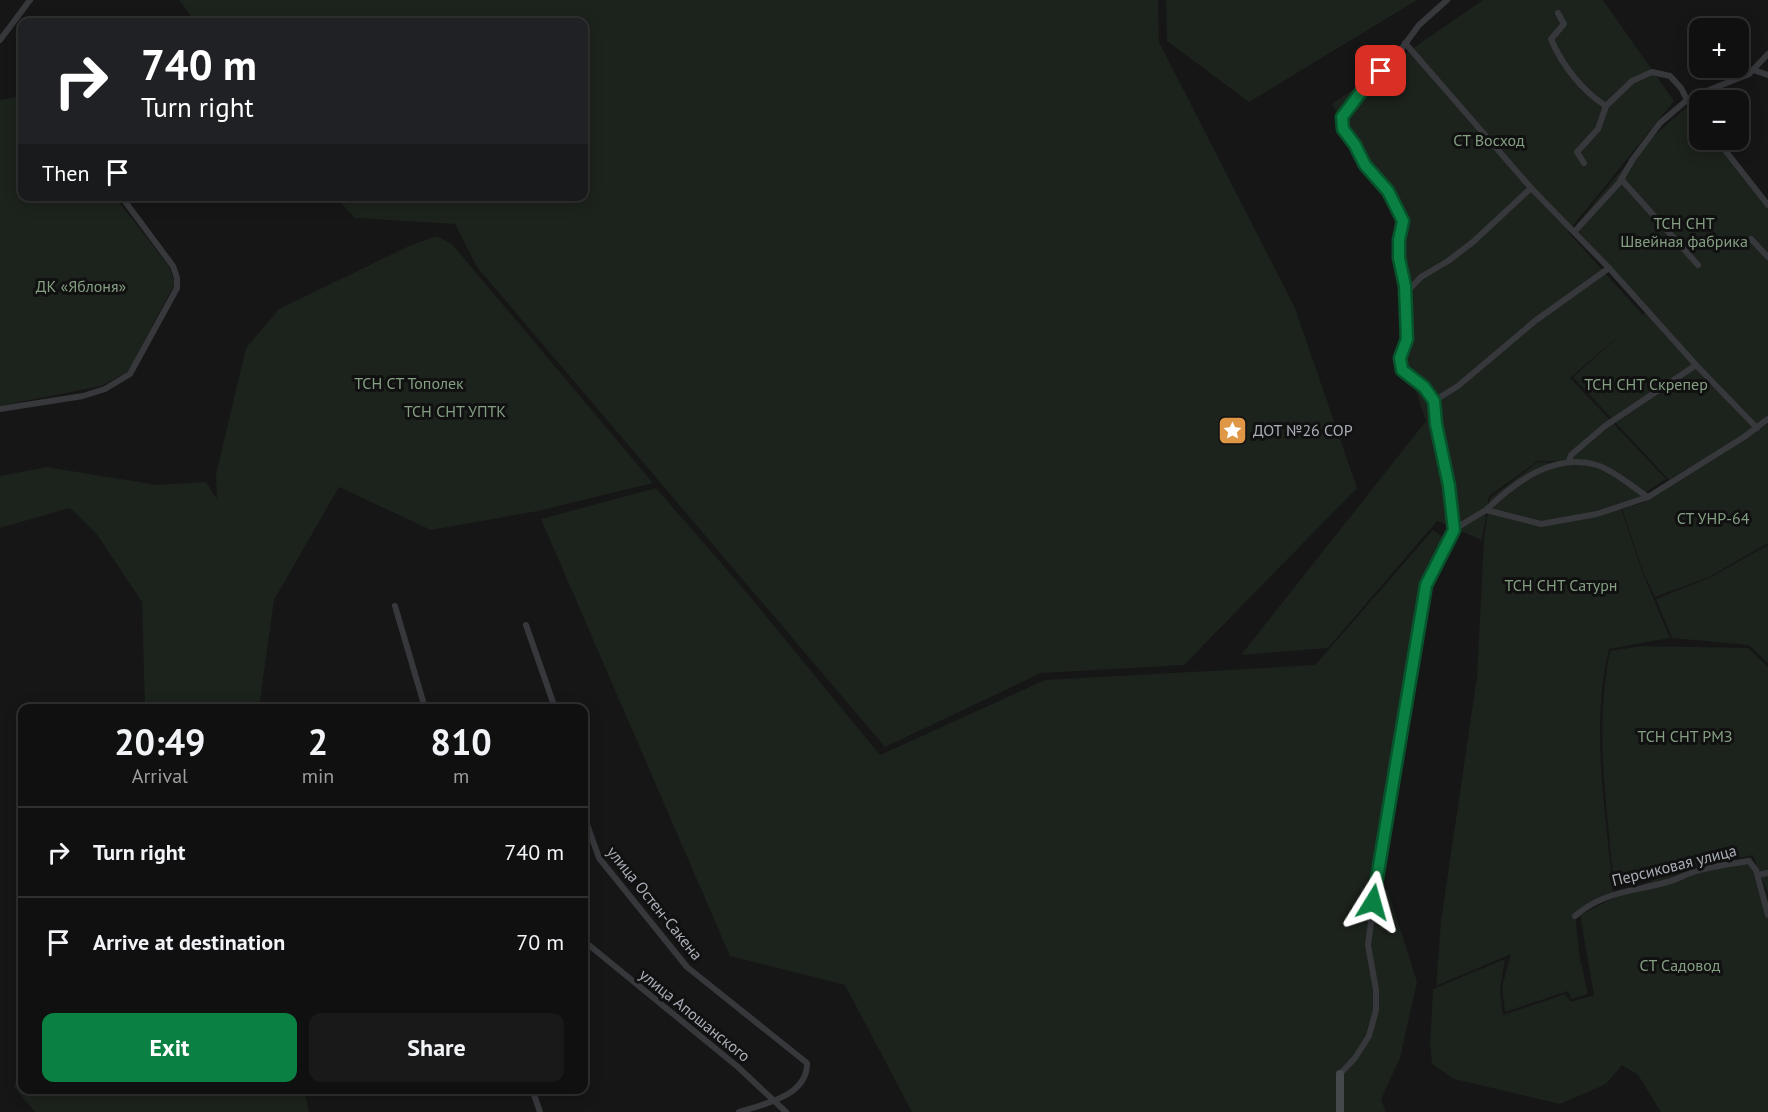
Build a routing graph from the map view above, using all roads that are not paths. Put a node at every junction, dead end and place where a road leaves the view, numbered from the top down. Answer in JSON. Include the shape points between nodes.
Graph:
{"nodes":[{"id":1,"x":30,"y":0,"type":"edge"},
{"id":2,"x":1447,"y":0,"type":"edge"},
{"id":3,"x":1558,"y":13,"type":"dead end"},
{"id":4,"x":0,"y":40,"type":"edge"},
{"id":5,"x":1406,"y":43,"type":"junction"},
{"id":6,"x":1768,"y":54,"type":"edge"},
{"id":7,"x":1753,"y":70,"type":"junction"},
{"id":8,"x":1768,"y":75,"type":"edge"},
{"id":9,"x":1709,"y":90,"type":"edge"},
{"id":10,"x":1687,"y":100,"type":"joint"},
{"id":11,"x":1605,"y":106,"type":"junction"},
{"id":12,"x":1725,"y":150,"type":"edge"},
{"id":13,"x":1584,"y":164,"type":"dead end"},
{"id":14,"x":1621,"y":179,"type":"junction"},
{"id":15,"x":1532,"y":188,"type":"junction"},
{"id":16,"x":126,"y":201,"type":"edge"},
{"id":17,"x":1768,"y":204,"type":"edge"},
{"id":18,"x":1575,"y":231,"type":"junction"},
{"id":19,"x":1751,"y":238,"type":"dead end"},
{"id":20,"x":1768,"y":257,"type":"edge"},
{"id":21,"x":1698,"y":265,"type":"dead end"},
{"id":22,"x":1609,"y":268,"type":"junction"},
{"id":23,"x":1405,"y":294,"type":"junction"},
{"id":24,"x":1696,"y":365,"type":"junction"},
{"id":25,"x":1434,"y":401,"type":"junction"},
{"id":26,"x":0,"y":409,"type":"edge"},
{"id":27,"x":1768,"y":419,"type":"edge"},
{"id":28,"x":1757,"y":428,"type":"junction"},
{"id":29,"x":1569,"y":461,"type":"junction"},
{"id":30,"x":1648,"y":497,"type":"junction"},
{"id":31,"x":1486,"y":510,"type":"junction"},
{"id":32,"x":1454,"y":530,"type":"junction"},
{"id":33,"x":395,"y":606,"type":"dead end"},
{"id":34,"x":526,"y":625,"type":"dead end"},
{"id":35,"x":424,"y":704,"type":"edge"},
{"id":36,"x":554,"y":704,"type":"edge"},
{"id":37,"x":588,"y":828,"type":"edge"},
{"id":38,"x":1768,"y":873,"type":"edge"},
{"id":39,"x":1758,"y":875,"type":"junction"},
{"id":40,"x":1768,"y":915,"type":"edge"},
{"id":41,"x":1575,"y":916,"type":"dead end"},
{"id":42,"x":588,"y":944,"type":"edge"},
{"id":43,"x":1340,"y":1074,"type":"joint"},
{"id":44,"x":534,"y":1094,"type":"edge"},
{"id":45,"x":776,"y":1100,"type":"junction"},
{"id":46,"x":540,"y":1112,"type":"edge"},
{"id":47,"x":739,"y":1112,"type":"edge"},
{"id":48,"x":786,"y":1112,"type":"edge"},
{"id":49,"x":1340,"y":1112,"type":"edge"}],
"edges":[{"from":1,"to":4,"type":"street"},
{"from":2,"to":5,"type":"street","via":[[1419,25]]},
{"from":3,"to":11,"type":"street","via":[[1564,24],[1551,39],[1557,54],[1591,97]]},
{"from":5,"to":15,"type":"street"},
{"from":5,"to":23,"type":"street","via":[[1342,117],[1343,129],[1365,165],[1388,191],[1403,221],[1399,258]]},
{"from":6,"to":7,"type":"street"},
{"from":7,"to":8,"type":"street"},
{"from":7,"to":9,"type":"street"},
{"from":10,"to":11,"type":"street","via":[[1670,76],[1652,72],[1632,81]]},
{"from":10,"to":14,"type":"street","via":[[1660,123]]},
{"from":11,"to":13,"type":"street","via":[[1598,129],[1577,152]]},
{"from":12,"to":17,"type":"street"},
{"from":14,"to":18,"type":"street"},
{"from":14,"to":21,"type":"street"},
{"from":15,"to":18,"type":"street"},
{"from":15,"to":23,"type":"street","via":[[1473,242],[1421,277]]},
{"from":16,"to":26,"type":"street","via":[[173,266],[177,278],[177,288],[130,374],[83,396]]},
{"from":18,"to":22,"type":"street"},
{"from":19,"to":20,"type":"street"},
{"from":22,"to":24,"type":"street"},
{"from":22,"to":25,"type":"street"},
{"from":23,"to":25,"type":"street","via":[[1407,339],[1400,358],[1402,370],[1424,387]]},
{"from":24,"to":28,"type":"street"},
{"from":24,"to":29,"type":"street","via":[[1605,426]]},
{"from":25,"to":32,"type":"street"},
{"from":27,"to":28,"type":"street"},
{"from":28,"to":30,"type":"street"},
{"from":29,"to":30,"type":"street","via":[[1606,469]]},
{"from":29,"to":31,"type":"street","via":[[1536,471]]},
{"from":30,"to":31,"type":"street","via":[[1597,514],[1541,524]]},
{"from":31,"to":32,"type":"street"},
{"from":32,"to":43,"type":"street","via":[[1426,585],[1381,848],[1368,945],[1376,1010],[1369,1036]]},
{"from":33,"to":35,"type":"street"},
{"from":34,"to":36,"type":"street"},
{"from":37,"to":45,"type":"street","name":"улица Остен-Сакена","via":[[598,858],[687,967],[807,1063],[802,1082]]},
{"from":38,"to":39,"type":"street"},
{"from":39,"to":40,"type":"street"},
{"from":39,"to":41,"type":"street","name":"Персиковая улица","via":[[1749,861],[1716,866],[1612,894]]},
{"from":42,"to":45,"type":"street","name":"улица Апошанского"},
{"from":43,"to":49,"type":"street"},
{"from":44,"to":46,"type":"street"},
{"from":45,"to":47,"type":"street"},
{"from":45,"to":48,"type":"street","name":"улица Апошанского"}]}
